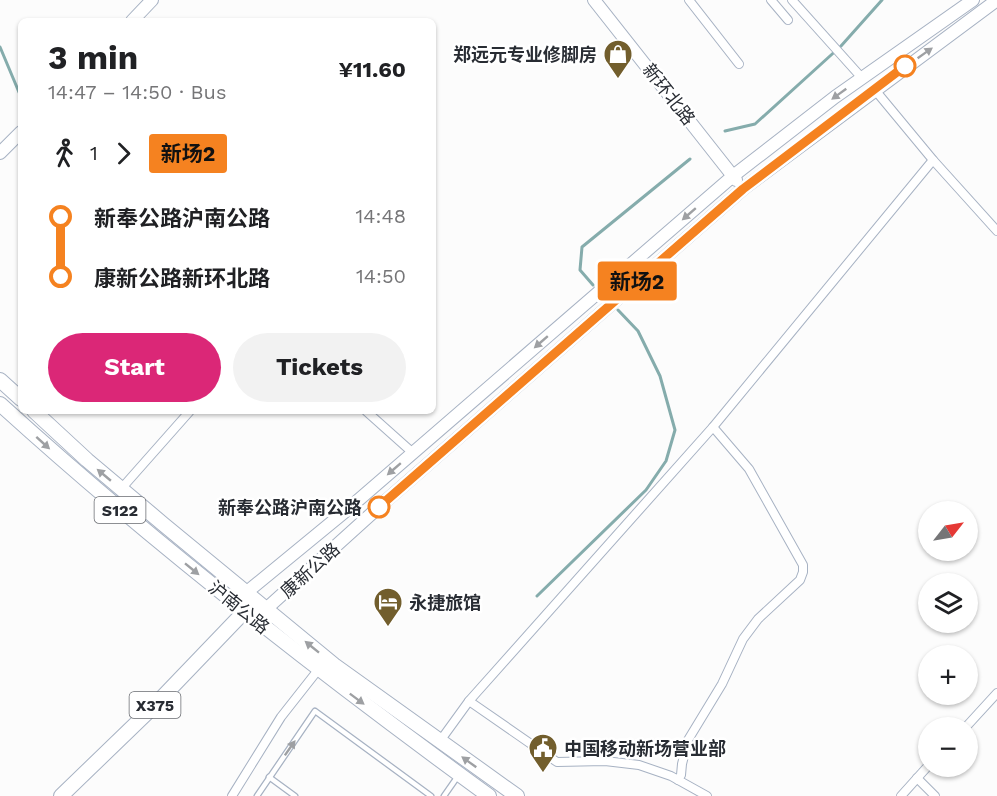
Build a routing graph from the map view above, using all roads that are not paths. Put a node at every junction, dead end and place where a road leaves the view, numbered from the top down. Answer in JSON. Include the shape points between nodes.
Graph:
{"nodes":[{"id":1,"x":152,"y":0,"type":"edge"},
{"id":2,"x":594,"y":0,"type":"edge"},
{"id":3,"x":688,"y":0,"type":"edge"},
{"id":4,"x":771,"y":0,"type":"edge"},
{"id":5,"x":792,"y":0,"type":"edge"},
{"id":6,"x":973,"y":0,"type":"edge"},
{"id":7,"x":997,"y":0,"type":"edge"},
{"id":8,"x":135,"y":18,"type":"edge"},
{"id":9,"x":788,"y":20,"type":"dead end"},
{"id":10,"x":739,"y":64,"type":"dead end"},
{"id":11,"x":862,"y":78,"type":"junction"},
{"id":12,"x":875,"y":90,"type":"junction"},
{"id":13,"x":18,"y":136,"type":"edge"},
{"id":14,"x":0,"y":153,"type":"edge"},
{"id":15,"x":933,"y":160,"type":"junction"},
{"id":16,"x":733,"y":176,"type":"junction"},
{"id":17,"x":743,"y":189,"type":"junction"},
{"id":18,"x":997,"y":231,"type":"edge"},
{"id":19,"x":0,"y":380,"type":"edge"},
{"id":20,"x":18,"y":396,"type":"edge"},
{"id":21,"x":0,"y":404,"type":"edge"},
{"id":22,"x":37,"y":414,"type":"edge"},
{"id":23,"x":187,"y":414,"type":"edge"},
{"id":24,"x":369,"y":414,"type":"edge"},
{"id":25,"x":713,"y":428,"type":"junction"},
{"id":26,"x":413,"y":453,"type":"junction"},
{"id":27,"x":121,"y":489,"type":"junction"},
{"id":28,"x":247,"y":592,"type":"junction"},
{"id":29,"x":266,"y":609,"type":"junction"},
{"id":30,"x":245,"y":611,"type":"junction"},
{"id":31,"x":318,"y":670,"type":"junction"},
{"id":32,"x":997,"y":693,"type":"edge"},
{"id":33,"x":469,"y":701,"type":"junction"},
{"id":34,"x":975,"y":717,"type":"edge"},
{"id":35,"x":440,"y":741,"type":"junction"},
{"id":36,"x":459,"y":774,"type":"junction"},
{"id":37,"x":269,"y":777,"type":"junction"},
{"id":38,"x":917,"y":778,"type":"joint"},
{"id":39,"x":678,"y":780,"type":"junction"},
{"id":40,"x":61,"y":796,"type":"edge"},
{"id":41,"x":232,"y":796,"type":"edge"},
{"id":42,"x":257,"y":796,"type":"edge"},
{"id":43,"x":295,"y":796,"type":"edge"},
{"id":44,"x":430,"y":796,"type":"edge"},
{"id":45,"x":444,"y":796,"type":"edge"},
{"id":46,"x":489,"y":796,"type":"edge"},
{"id":47,"x":517,"y":796,"type":"edge"},
{"id":48,"x":707,"y":796,"type":"edge"},
{"id":49,"x":901,"y":796,"type":"edge"},
{"id":50,"x":935,"y":796,"type":"edge"}],
"edges":[{"from":1,"to":8,"type":"main road"},
{"from":2,"to":16,"type":"main road","name":"新环北路"},
{"from":3,"to":10,"type":"street"},
{"from":4,"to":9,"type":"street"},
{"from":5,"to":11,"type":"street"},
{"from":6,"to":11,"type":"main road","name":"康新公路"},
{"from":12,"to":7,"type":"main road","name":"康新公路","one_way":true},
{"from":11,"to":16,"type":"main road","name":"康新公路","one_way":true},
{"from":12,"to":15,"type":"street"},
{"from":12,"to":17,"type":"main road","name":"康新公路"},
{"from":13,"to":14,"type":"main road"},
{"from":15,"to":18,"type":"street"},
{"from":15,"to":25,"type":"street"},
{"from":16,"to":17,"type":"main road","name":"新环北路"},
{"from":16,"to":26,"type":"main road","name":"康新公路","one_way":true},
{"from":17,"to":29,"type":"main road","name":"康新公路"},
{"from":19,"to":20,"type":"main road"},
{"from":21,"to":30,"type":"main road","name":"沪南公路","number":"S122","one_way":true,"via":[[70,468]]},
{"from":27,"to":22,"type":"main road","name":"沪南公路","number":"S122","one_way":true},
{"from":23,"to":27,"type":"street"},
{"from":24,"to":26,"type":"street"},
{"from":25,"to":33,"type":"street"},
{"from":25,"to":39,"type":"street","via":[[749,469],[803,565],[803,572],[800,580],[743,639],[722,684],[688,740]]},
{"from":26,"to":28,"type":"main road","name":"康新公路","one_way":true},
{"from":27,"to":28,"type":"main road","name":"沪南公路","number":"S122"},
{"from":28,"to":29,"type":"main road","name":"沪南公路","number":"S122"},
{"from":28,"to":30,"type":"main road"},
{"from":29,"to":30,"type":"main road","name":"康新公路"},
{"from":35,"to":29,"type":"main road","name":"沪南公路","number":"S122","one_way":true,"via":[[334,665]]},
{"from":30,"to":31,"type":"main road","name":"沪南公路","number":"S122"},
{"from":30,"to":40,"type":"main road","number":"X375"},
{"from":31,"to":36,"type":"main road","name":"沪南公路","number":"S122","one_way":true},
{"from":31,"to":41,"type":"street","via":[[281,717]]},
{"from":32,"to":34,"type":"street"},
{"from":33,"to":35,"type":"street"},
{"from":33,"to":39,"type":"street","via":[[557,762],[639,765]]},
{"from":47,"to":35,"type":"main road","name":"沪南公路","number":"S122","one_way":true},
{"from":36,"to":45,"type":"lane"},
{"from":36,"to":46,"type":"main road","name":"沪南公路","number":"S122"},
{"from":37,"to":42,"type":"lane"},
{"from":37,"to":43,"type":"lane"},
{"from":37,"to":44,"type":"lane","one_way":true,"via":[[315,711]]},
{"from":38,"to":49,"type":"street"},
{"from":38,"to":50,"type":"street"},
{"from":39,"to":48,"type":"street"}]}
